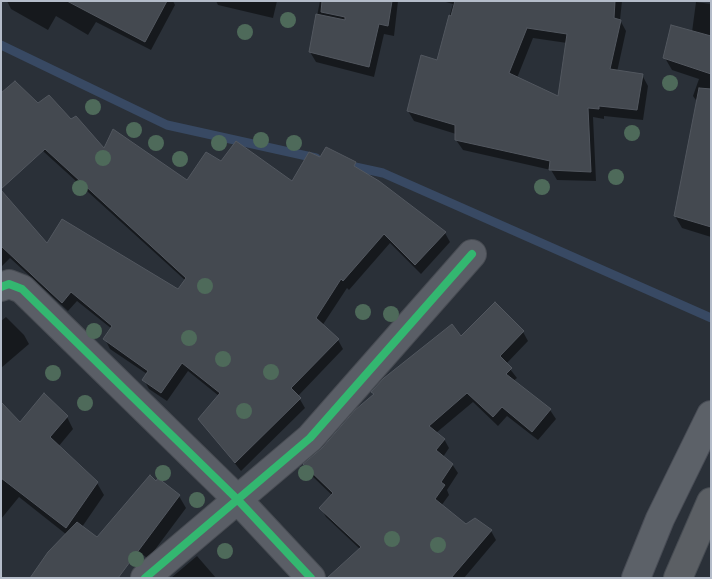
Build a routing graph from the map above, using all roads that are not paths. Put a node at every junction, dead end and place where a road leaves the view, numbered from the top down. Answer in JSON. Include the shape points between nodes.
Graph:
{"nodes":[{"id":1,"x":472,"y":254,"type":"dead end"},
{"id":2,"x":1,"y":287,"type":"edge"},
{"id":3,"x":711,"y":415,"type":"edge"},
{"id":4,"x":238,"y":500,"type":"junction"},
{"id":5,"x":711,"y":502,"type":"edge"},
{"id":6,"x":145,"y":578,"type":"edge"},
{"id":7,"x":311,"y":578,"type":"edge"},
{"id":8,"x":636,"y":578,"type":"edge"},
{"id":9,"x":678,"y":578,"type":"edge"}],
"edges":[{"from":1,"to":4,"type":"street","via":[[310,438]]},
{"from":2,"to":4,"type":"street","via":[[9,284],[22,289]]},
{"from":3,"to":8,"type":"main road"},
{"from":4,"to":6,"type":"street"},
{"from":4,"to":7,"type":"street"},
{"from":5,"to":9,"type":"highway"}]}
